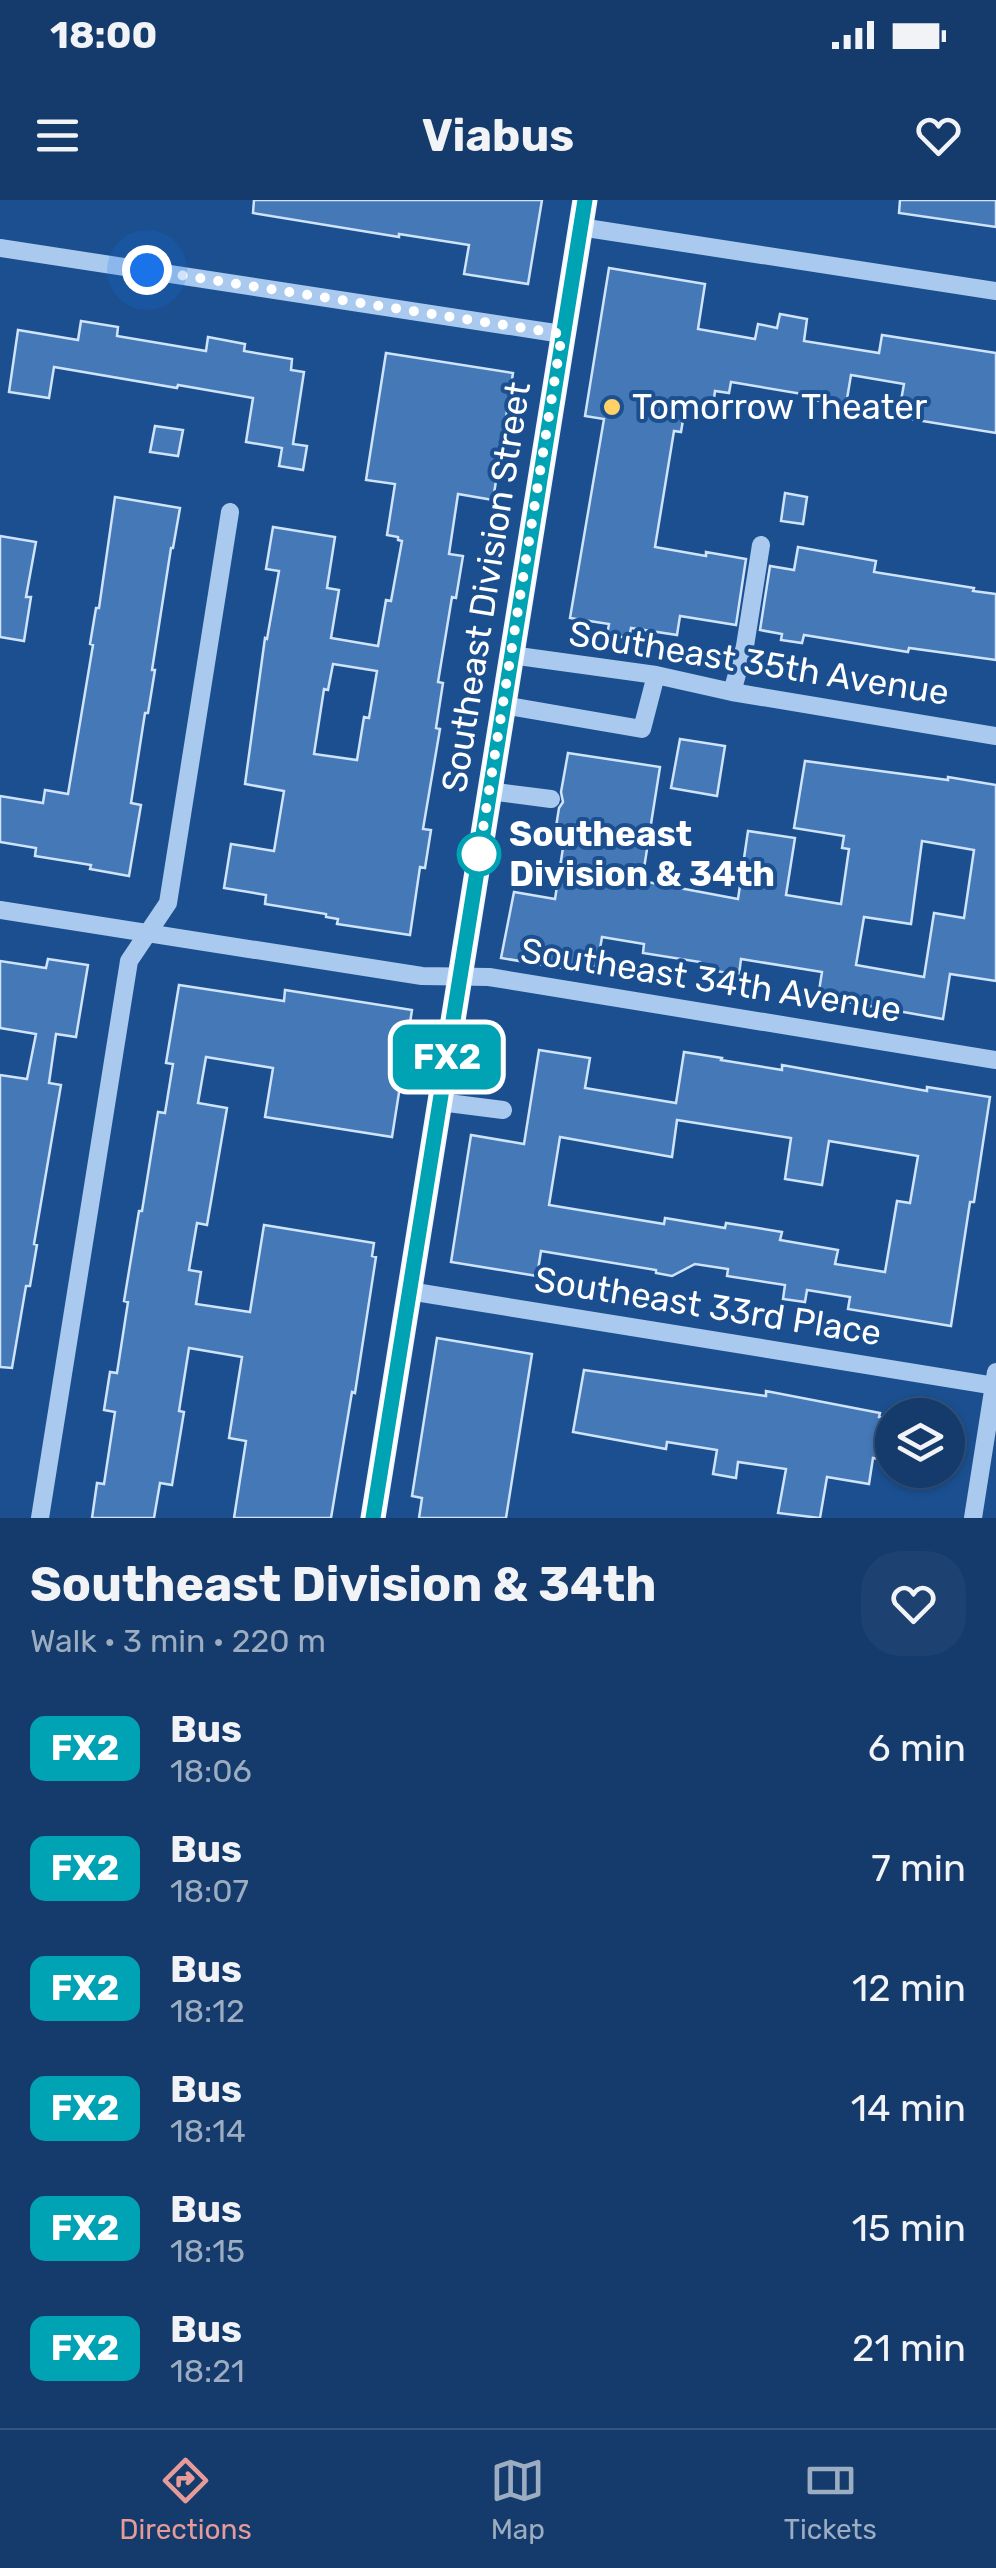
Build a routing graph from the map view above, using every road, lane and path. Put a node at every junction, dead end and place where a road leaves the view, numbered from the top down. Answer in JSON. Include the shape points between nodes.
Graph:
{"nodes":[{"id":1,"x":585,"y":200,"type":"edge"},
{"id":2,"x":580,"y":227,"type":"junction"},
{"id":3,"x":0,"y":248,"type":"edge"},
{"id":4,"x":996,"y":290,"type":"edge"},
{"id":5,"x":562,"y":334,"type":"junction"},
{"id":6,"x":230,"y":512,"type":"dead end"},
{"id":7,"x":762,"y":545,"type":"dead end"},
{"id":8,"x":511,"y":655,"type":"junction"},
{"id":9,"x":656,"y":676,"type":"junction"},
{"id":10,"x":732,"y":692,"type":"junction"},
{"id":11,"x":503,"y":705,"type":"junction"},
{"id":12,"x":996,"y":736,"type":"edge"},
{"id":13,"x":489,"y":791,"type":"junction"},
{"id":14,"x":551,"y":800,"type":"dead end"},
{"id":15,"x":0,"y":910,"type":"edge"},
{"id":16,"x":147,"y":933,"type":"junction"},
{"id":17,"x":460,"y":977,"type":"junction"},
{"id":18,"x":996,"y":1060,"type":"edge"},
{"id":19,"x":440,"y":1102,"type":"junction"},
{"id":20,"x":503,"y":1110,"type":"dead end"},
{"id":21,"x":410,"y":1291,"type":"junction"},
{"id":22,"x":995,"y":1381,"type":"edge"},
{"id":23,"x":40,"y":1518,"type":"edge"},
{"id":24,"x":372,"y":1518,"type":"edge"},
{"id":25,"x":973,"y":1518,"type":"edge"}],
"edges":[{"from":1,"to":2,"type":"main road","name":"Southeast Division Street"},
{"from":2,"to":4,"type":"street"},
{"from":2,"to":5,"type":"main road","name":"Southeast Division Street"},
{"from":3,"to":5,"type":"street"},
{"from":5,"to":8,"type":"main road","name":"Southeast Division Street"},
{"from":6,"to":16,"type":"street","via":[[168,902]]},
{"from":7,"to":10,"type":"street"},
{"from":8,"to":9,"type":"street","name":"Southeast 35th Avenue"},
{"from":8,"to":11,"type":"main road","name":"Southeast Division Street"},
{"from":9,"to":10,"type":"street","name":"Southeast 35th Avenue"},
{"from":9,"to":11,"type":"street","via":[[642,730]]},
{"from":10,"to":12,"type":"street","name":"Southeast 35th Avenue"},
{"from":11,"to":13,"type":"main road","name":"Southeast Division Street"},
{"from":13,"to":14,"type":"street"},
{"from":13,"to":17,"type":"main road","name":"Southeast Division Street"},
{"from":15,"to":16,"type":"street","name":"Southeast 34th Avenue"},
{"from":16,"to":17,"type":"street","name":"Southeast 34th Avenue"},
{"from":16,"to":23,"type":"street","via":[[129,960]]},
{"from":17,"to":18,"type":"street","name":"Southeast 34th Avenue"},
{"from":17,"to":19,"type":"main road","name":"Southeast Division Street"},
{"from":19,"to":20,"type":"street"},
{"from":19,"to":21,"type":"main road","name":"Southeast Division Street"},
{"from":21,"to":22,"type":"street","name":"Southeast 33rd Place"},
{"from":21,"to":24,"type":"main road","name":"Southeast Division Street"},
{"from":22,"to":25,"type":"street"}]}
